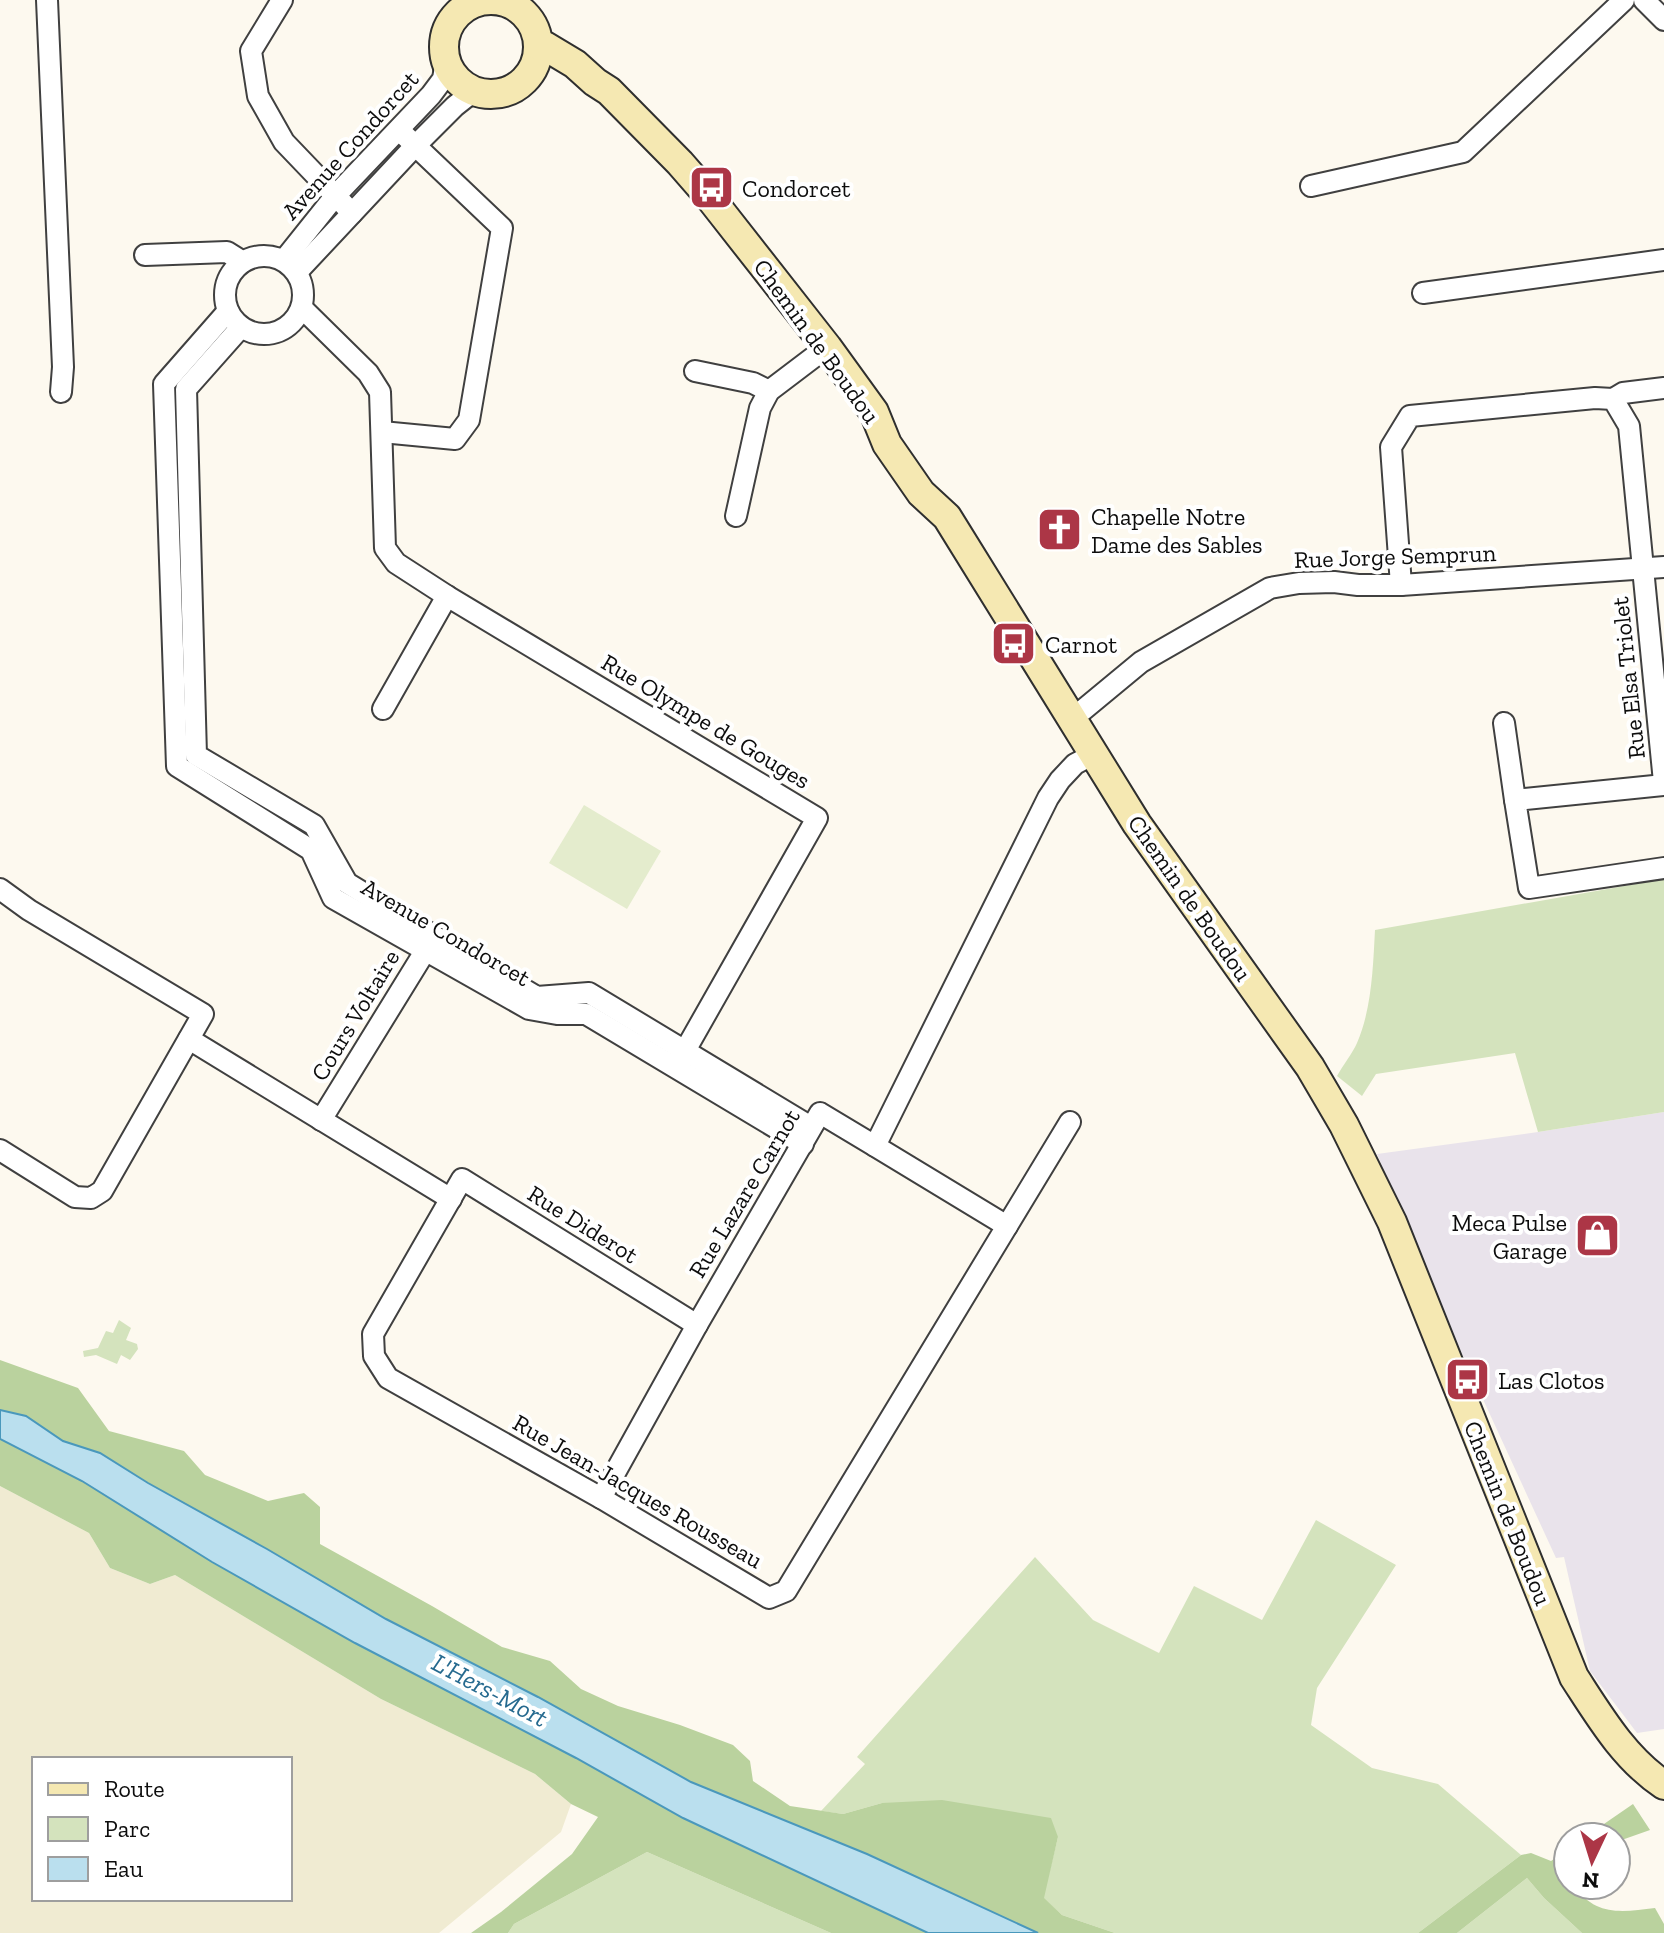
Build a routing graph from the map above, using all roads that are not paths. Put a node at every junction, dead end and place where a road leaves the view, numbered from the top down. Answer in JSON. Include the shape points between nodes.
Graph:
{"nodes":[{"id":1,"x":47,"y":0,"type":"edge"},
{"id":2,"x":282,"y":0,"type":"edge"},
{"id":3,"x":1624,"y":0,"type":"edge"},
{"id":4,"x":1644,"y":0,"type":"edge"},
{"id":5,"x":507,"y":2,"type":"edge"},
{"id":6,"x":460,"y":5,"type":"edge"},
{"id":7,"x":1664,"y":20,"type":"edge"},
{"id":8,"x":538,"y":45,"type":"junction"},
{"id":9,"x":446,"y":61,"type":"junction"},
{"id":10,"x":522,"y":81,"type":"junction"},
{"id":11,"x":595,"y":82,"type":"junction"},
{"id":12,"x":474,"y":91,"type":"junction"},
{"id":13,"x":399,"y":130,"type":"junction"},
{"id":14,"x":415,"y":146,"type":"junction"},
{"id":15,"x":1311,"y":186,"type":"dead end"},
{"id":16,"x":336,"y":195,"type":"junction"},
{"id":17,"x":352,"y":213,"type":"junction"},
{"id":18,"x":145,"y":255,"type":"dead end"},
{"id":19,"x":1664,"y":260,"type":"edge"},
{"id":20,"x":243,"y":262,"type":"junction"},
{"id":21,"x":290,"y":266,"type":"junction"},
{"id":22,"x":1423,"y":293,"type":"dead end"},
{"id":23,"x":302,"y":308,"type":"junction"},
{"id":24,"x":235,"y":319,"type":"junction"},
{"id":25,"x":827,"y":347,"type":"junction"},
{"id":26,"x":695,"y":371,"type":"dead end"},
{"id":27,"x":1664,"y":388,"type":"edge"},
{"id":28,"x":769,"y":391,"type":"junction"},
{"id":29,"x":61,"y":392,"type":"dead end"},
{"id":30,"x":1613,"y":399,"type":"junction"},
{"id":31,"x":382,"y":432,"type":"junction"},
{"id":32,"x":736,"y":516,"type":"dead end"},
{"id":33,"x":1654,"y":568,"type":"edge"},
{"id":34,"x":1401,"y":585,"type":"junction"},
{"id":35,"x":447,"y":596,"type":"junction"},
{"id":36,"x":383,"y":709,"type":"dead end"},
{"id":37,"x":1070,"y":718,"type":"junction"},
{"id":38,"x":1504,"y":723,"type":"dead end"},
{"id":39,"x":1094,"y":754,"type":"junction"},
{"id":40,"x":1664,"y":783,"type":"edge"},
{"id":41,"x":1515,"y":800,"type":"junction"},
{"id":42,"x":1664,"y":868,"type":"edge"},
{"id":43,"x":0,"y":889,"type":"edge"},
{"id":44,"x":429,"y":944,"type":"junction"},
{"id":45,"x":189,"y":1039,"type":"junction"},
{"id":46,"x":680,"y":1060,"type":"junction"},
{"id":47,"x":321,"y":1120,"type":"junction"},
{"id":48,"x":1070,"y":1122,"type":"dead end"},
{"id":49,"x":807,"y":1136,"type":"junction"},
{"id":50,"x":875,"y":1146,"type":"junction"},
{"id":51,"x":0,"y":1150,"type":"edge"},
{"id":52,"x":451,"y":1199,"type":"junction"},
{"id":53,"x":1007,"y":1226,"type":"junction"},
{"id":54,"x":697,"y":1325,"type":"junction"},
{"id":55,"x":601,"y":1498,"type":"junction"},
{"id":56,"x":1664,"y":1785,"type":"edge"}],
"edges":[{"from":1,"to":29,"type":"street"},
{"from":2,"to":16,"type":"street","via":[[251,51],[258,96],[284,142]]},
{"from":3,"to":15,"type":"street","via":[[1463,152]]},
{"from":4,"to":7,"type":"street"},
{"from":5,"to":6,"type":"street"},
{"from":5,"to":8,"type":"street","via":[[529,20]]},
{"from":6,"to":9,"type":"street","via":[[445,34]]},
{"from":8,"to":10,"type":"street","via":[[531,71]]},
{"from":8,"to":11,"type":"street","name":"Chemin de Boudou","via":[[575,64]]},
{"from":9,"to":12,"type":"street","via":[[452,74]]},
{"from":9,"to":13,"type":"street","name":"Avenue Condorcet","via":[[443,79]]},
{"from":10,"to":11,"type":"street","via":[[552,76]]},
{"from":10,"to":12,"type":"street","via":[[500,93]]},
{"from":11,"to":25,"type":"street","name":"Chemin de Boudou","via":[[680,163]]},
{"from":12,"to":14,"type":"street","name":"Avenue Condorcet"},
{"from":13,"to":14,"type":"street"},
{"from":13,"to":16,"type":"street","name":"Avenue Condorcet"},
{"from":14,"to":17,"type":"street","name":"Avenue Condorcet"},
{"from":14,"to":31,"type":"street","via":[[502,228],[469,420],[455,439]]},
{"from":16,"to":17,"type":"street"},
{"from":16,"to":21,"type":"street","name":"Avenue Condorcet"},
{"from":17,"to":21,"type":"street","name":"Avenue Condorcet"},
{"from":18,"to":20,"type":"street","via":[[227,252]]},
{"from":19,"to":22,"type":"street"},
{"from":20,"to":21,"type":"street","via":[[266,255]]},
{"from":20,"to":24,"type":"street","via":[[226,285],[225,299]]},
{"from":21,"to":23,"type":"street","via":[[302,281]]},
{"from":23,"to":24,"type":"street","via":[[295,321],[271,334],[257,334]]},
{"from":23,"to":31,"type":"street","name":"Rue Olympe de Gouges","via":[[368,373],[380,392]]},
{"from":24,"to":44,"type":"street","name":"Avenue Condorcet","via":[[164,384],[177,766],[311,850],[333,898]]},
{"from":25,"to":28,"type":"street"},
{"from":25,"to":37,"type":"street","name":"Chemin de Boudou","via":[[874,412],[887,444],[921,493],[947,517]]},
{"from":26,"to":28,"type":"street"},
{"from":27,"to":30,"type":"street"},
{"from":28,"to":32,"type":"street","via":[[760,408]]},
{"from":30,"to":33,"type":"street","name":"Rue Elsa Triolet","via":[[1629,426]]},
{"from":30,"to":34,"type":"street","via":[[1410,416],[1391,447]]},
{"from":31,"to":35,"type":"street","name":"Rue Olympe de Gouges","via":[[385,548],[396,563]]},
{"from":33,"to":34,"type":"street","name":"Rue Jorge Semprun"},
{"from":33,"to":40,"type":"street","name":"Rue Elsa Triolet"},
{"from":34,"to":37,"type":"street","name":"Rue Jorge Semprun","via":[[1322,582],[1270,588],[1141,662]]},
{"from":35,"to":36,"type":"street"},
{"from":35,"to":46,"type":"street","name":"Rue Olympe de Gouges","via":[[817,818]]},
{"from":37,"to":39,"type":"street","name":"Chemin de Boudou"},
{"from":38,"to":41,"type":"street"},
{"from":39,"to":50,"type":"street","via":[[1075,764],[1048,798]]},
{"from":39,"to":56,"type":"street","name":"Chemin de Boudou","via":[[1137,824],[1310,1067],[1344,1125],[1392,1222],[1574,1677],[1612,1735]]},
{"from":40,"to":41,"type":"street","name":"Rue Elsa Triolet"},
{"from":41,"to":42,"type":"street","via":[[1529,888]]},
{"from":43,"to":45,"type":"street","via":[[203,1014]]},
{"from":44,"to":46,"type":"street","name":"Avenue Condorcet","via":[[537,997],[589,993]]},
{"from":44,"to":47,"type":"street","name":"Cours Voltaire"},
{"from":45,"to":47,"type":"street","name":"Cours Voltaire"},
{"from":45,"to":51,"type":"street","via":[[102,1191],[91,1198],[75,1197]]},
{"from":46,"to":49,"type":"street","name":"Avenue Condorcet"},
{"from":47,"to":52,"type":"street","name":"Cours Voltaire"},
{"from":48,"to":53,"type":"street"},
{"from":49,"to":50,"type":"street","name":"Rue Lazare Carnot","via":[[820,1113]]},
{"from":49,"to":54,"type":"street","name":"Rue Lazare Carnot"},
{"from":50,"to":53,"type":"street"},
{"from":52,"to":54,"type":"street","name":"Rue Diderot","via":[[462,1179]]},
{"from":52,"to":55,"type":"street","name":"Rue Jean-Jacques Rousseau","via":[[373,1334],[374,1356],[388,1378]]},
{"from":53,"to":55,"type":"street","name":"Rue Jean-Jacques Rousseau","via":[[786,1591],[769,1598]]},
{"from":54,"to":55,"type":"street","name":"Rue Lazare Carnot"}]}
